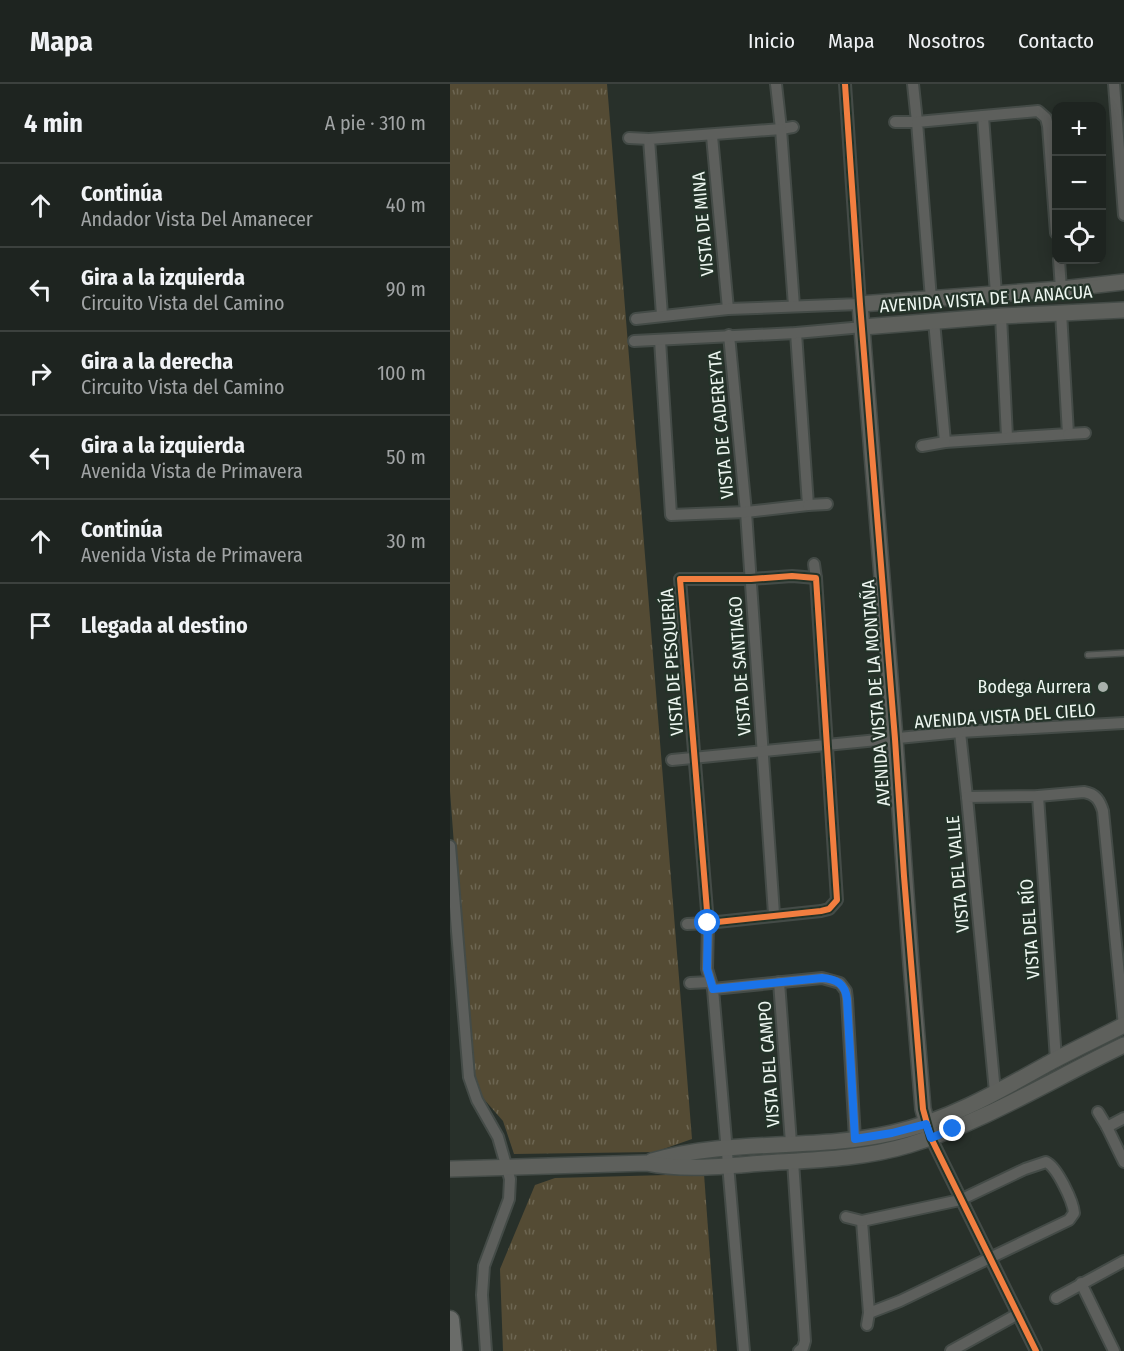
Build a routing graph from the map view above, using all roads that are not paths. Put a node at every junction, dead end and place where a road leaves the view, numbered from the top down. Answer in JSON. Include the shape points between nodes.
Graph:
{"nodes":[{"id":1,"x":776,"y":84,"type":"edge"},
{"id":2,"x":845,"y":84,"type":"edge"},
{"id":3,"x":914,"y":84,"type":"edge"},
{"id":4,"x":1114,"y":84,"type":"edge"},
{"id":5,"x":983,"y":116,"type":"junction"},
{"id":6,"x":895,"y":122,"type":"dead end"},
{"id":7,"x":916,"y":122,"type":"junction"},
{"id":8,"x":793,"y":127,"type":"dead end"},
{"id":9,"x":781,"y":129,"type":"junction"},
{"id":10,"x":712,"y":136,"type":"junction"},
{"id":11,"x":629,"y":138,"type":"dead end"},
{"id":12,"x":650,"y":139,"type":"junction"},
{"id":13,"x":1054,"y":210,"type":"edge"},
{"id":14,"x":1124,"y":215,"type":"edge"},
{"id":15,"x":1059,"y":264,"type":"edge"},
{"id":16,"x":1124,"y":282,"type":"edge"},
{"id":17,"x":1061,"y":289,"type":"junction"},
{"id":18,"x":996,"y":294,"type":"junction"},
{"id":19,"x":931,"y":299,"type":"junction"},
{"id":20,"x":860,"y":304,"type":"junction"},
{"id":21,"x":794,"y":306,"type":"junction"},
{"id":22,"x":728,"y":309,"type":"junction"},
{"id":23,"x":1124,"y":310,"type":"edge"},
{"id":24,"x":1061,"y":312,"type":"junction"},
{"id":25,"x":662,"y":315,"type":"junction"},
{"id":26,"x":1001,"y":316,"type":"junction"},
{"id":27,"x":636,"y":319,"type":"dead end"},
{"id":28,"x":934,"y":321,"type":"junction"},
{"id":29,"x":862,"y":327,"type":"junction"},
{"id":30,"x":796,"y":333,"type":"junction"},
{"id":31,"x":729,"y":336,"type":"junction"},
{"id":32,"x":660,"y":340,"type":"junction"},
{"id":33,"x":634,"y":341,"type":"dead end"},
{"id":34,"x":1085,"y":433,"type":"dead end"},
{"id":35,"x":1068,"y":434,"type":"junction"},
{"id":36,"x":1007,"y":437,"type":"junction"},
{"id":37,"x":945,"y":442,"type":"junction"},
{"id":38,"x":922,"y":447,"type":"dead end"},
{"id":39,"x":827,"y":504,"type":"dead end"},
{"id":40,"x":808,"y":505,"type":"junction"},
{"id":41,"x":746,"y":512,"type":"junction"},
{"id":42,"x":814,"y":564,"type":"dead end"},
{"id":43,"x":816,"y":578,"type":"junction"},
{"id":44,"x":751,"y":579,"type":"junction"},
{"id":45,"x":1124,"y":653,"type":"edge"},
{"id":46,"x":1088,"y":655,"type":"dead end"},
{"id":47,"x":1124,"y":723,"type":"edge"},
{"id":48,"x":960,"y":732,"type":"junction"},
{"id":49,"x":895,"y":739,"type":"junction"},
{"id":50,"x":827,"y":745,"type":"junction"},
{"id":51,"x":762,"y":751,"type":"junction"},
{"id":52,"x":695,"y":757,"type":"junction"},
{"id":53,"x":672,"y":759,"type":"dead end"},
{"id":54,"x":1038,"y":796,"type":"junction"},
{"id":55,"x":967,"y":797,"type":"junction"},
{"id":56,"x":450,"y":846,"type":"edge"},
{"id":57,"x":774,"y":914,"type":"junction"},
{"id":58,"x":708,"y":923,"type":"junction"},
{"id":59,"x":687,"y":924,"type":"dead end"},
{"id":60,"x":779,"y":982,"type":"junction"},
{"id":61,"x":690,"y":983,"type":"dead end"},
{"id":62,"x":712,"y":985,"type":"junction"},
{"id":63,"x":1124,"y":1025,"type":"edge"},
{"id":64,"x":1124,"y":1045,"type":"edge"},
{"id":65,"x":1056,"y":1060,"type":"junction"},
{"id":66,"x":994,"y":1092,"type":"junction"},
{"id":67,"x":1098,"y":1112,"type":"dead end"},
{"id":68,"x":1124,"y":1118,"type":"edge"},
{"id":69,"x":1107,"y":1127,"type":"junction"},
{"id":70,"x":928,"y":1131,"type":"junction"},
{"id":71,"x":855,"y":1139,"type":"junction"},
{"id":72,"x":791,"y":1143,"type":"junction"},
{"id":73,"x":728,"y":1149,"type":"junction"},
{"id":74,"x":793,"y":1161,"type":"junction"},
{"id":75,"x":1124,"y":1162,"type":"edge"},
{"id":76,"x":646,"y":1163,"type":"junction"},
{"id":77,"x":508,"y":1166,"type":"junction"},
{"id":78,"x":729,"y":1166,"type":"junction"},
{"id":79,"x":450,"y":1169,"type":"edge"},
{"id":80,"x":960,"y":1200,"type":"junction"},
{"id":81,"x":846,"y":1217,"type":"dead end"},
{"id":82,"x":862,"y":1221,"type":"junction"},
{"id":83,"x":989,"y":1259,"type":"junction"},
{"id":84,"x":1124,"y":1261,"type":"edge"},
{"id":85,"x":1081,"y":1283,"type":"junction"},
{"id":86,"x":1056,"y":1298,"type":"dead end"},
{"id":87,"x":869,"y":1313,"type":"junction"},
{"id":88,"x":1018,"y":1314,"type":"junction"},
{"id":89,"x":450,"y":1320,"type":"edge"},
{"id":90,"x":867,"y":1325,"type":"dead end"},
{"id":91,"x":956,"y":1350,"type":"edge"},
{"id":92,"x":453,"y":1351,"type":"edge"},
{"id":93,"x":486,"y":1351,"type":"edge"},
{"id":94,"x":744,"y":1351,"type":"edge"},
{"id":95,"x":799,"y":1351,"type":"edge"},
{"id":96,"x":1036,"y":1351,"type":"edge"},
{"id":97,"x":1114,"y":1351,"type":"edge"}],
"edges":[{"from":1,"to":9,"type":"street"},
{"from":2,"to":20,"type":"street","name":"AVENIDA VISTA DE LA MONTAÑA"},
{"from":3,"to":7,"type":"street"},
{"from":4,"to":14,"type":"street"},
{"from":5,"to":7,"type":"street"},
{"from":5,"to":13,"type":"street","via":[[1038,111],[1046,118]]},
{"from":5,"to":18,"type":"street"},
{"from":6,"to":7,"type":"street"},
{"from":7,"to":19,"type":"street"},
{"from":8,"to":9,"type":"street"},
{"from":9,"to":10,"type":"street"},
{"from":9,"to":21,"type":"street"},
{"from":10,"to":12,"type":"street"},
{"from":10,"to":22,"type":"street","name":"VISTA DE MINA"},
{"from":11,"to":12,"type":"street"},
{"from":12,"to":25,"type":"street"},
{"from":15,"to":17,"type":"street"},
{"from":16,"to":17,"type":"street","name":"AVENIDA VISTA DE LA ANACUA"},
{"from":17,"to":18,"type":"street","name":"AVENIDA VISTA DE LA ANACUA"},
{"from":18,"to":19,"type":"street","name":"AVENIDA VISTA DE LA ANACUA"},
{"from":19,"to":20,"type":"street","name":"AVENIDA VISTA DE LA ANACUA"},
{"from":20,"to":21,"type":"street","name":"AVENIDA VISTA DE LA ANACUA"},
{"from":20,"to":29,"type":"street","name":"AVENIDA VISTA DE LA MONTAÑA"},
{"from":21,"to":22,"type":"street","name":"AVENIDA VISTA DE LA ANACUA"},
{"from":22,"to":25,"type":"street","name":"AVENIDA VISTA DE LA ANACUA"},
{"from":23,"to":24,"type":"street","name":"AVENIDA VISTA DE LA ANACUA"},
{"from":24,"to":26,"type":"street","name":"AVENIDA VISTA DE LA ANACUA"},
{"from":24,"to":35,"type":"street"},
{"from":25,"to":27,"type":"street","name":"AVENIDA VISTA DE LA ANACUA"},
{"from":26,"to":28,"type":"street","name":"AVENIDA VISTA DE LA ANACUA"},
{"from":26,"to":36,"type":"street"},
{"from":28,"to":29,"type":"street","name":"AVENIDA VISTA DE LA ANACUA"},
{"from":28,"to":37,"type":"street"},
{"from":29,"to":30,"type":"street","name":"AVENIDA VISTA DE LA ANACUA"},
{"from":29,"to":49,"type":"street","name":"AVENIDA VISTA DE LA MONTAÑA"},
{"from":30,"to":31,"type":"street","name":"AVENIDA VISTA DE LA ANACUA"},
{"from":30,"to":40,"type":"street"},
{"from":31,"to":32,"type":"street","name":"AVENIDA VISTA DE LA ANACUA"},
{"from":31,"to":41,"type":"street","name":"VISTA DE CADEREYTA"},
{"from":32,"to":33,"type":"street","name":"AVENIDA VISTA DE LA ANACUA"},
{"from":32,"to":41,"type":"street","via":[[671,515]]},
{"from":34,"to":35,"type":"street"},
{"from":35,"to":36,"type":"street"},
{"from":36,"to":37,"type":"street"},
{"from":37,"to":38,"type":"street"},
{"from":39,"to":40,"type":"street"},
{"from":40,"to":41,"type":"street"},
{"from":41,"to":44,"type":"street","name":"VISTA DE CADEREYTA"},
{"from":42,"to":43,"type":"street"},
{"from":43,"to":44,"type":"street","name":"VISTA DE PESQUERÍA"},
{"from":43,"to":50,"type":"street"},
{"from":44,"to":51,"type":"street","name":"VISTA DE SANTIAGO"},
{"from":44,"to":52,"type":"street","name":"VISTA DE PESQUERÍA","via":[[680,579]]},
{"from":45,"to":46,"type":"lane"},
{"from":47,"to":48,"type":"street","name":"AVENIDA VISTA DEL CIELO"},
{"from":48,"to":49,"type":"street","name":"AVENIDA VISTA DEL CIELO"},
{"from":48,"to":55,"type":"street"},
{"from":49,"to":50,"type":"street","name":"AVENIDA VISTA DEL CIELO"},
{"from":49,"to":70,"type":"street","name":"AVENIDA VISTA DE LA MONTAÑA","via":[[903,876]]},
{"from":50,"to":51,"type":"street","name":"AVENIDA VISTA DEL CIELO"},
{"from":50,"to":57,"type":"street","via":[[837,900],[821,911]]},
{"from":51,"to":52,"type":"street","name":"AVENIDA VISTA DEL CIELO"},
{"from":51,"to":57,"type":"street","name":"VISTA DE SANTIAGO"},
{"from":52,"to":53,"type":"street","name":"AVENIDA VISTA DEL CIELO"},
{"from":52,"to":58,"type":"street"},
{"from":54,"to":55,"type":"street","name":"VISTA DEL VALLE"},
{"from":54,"to":63,"type":"street","name":"VISTA DEL VALLE","via":[[1084,792],[1092,794],[1101,805]]},
{"from":54,"to":65,"type":"street","name":"VISTA DEL RÍO"},
{"from":55,"to":66,"type":"street","name":"VISTA DEL VALLE"},
{"from":56,"to":77,"type":"street","via":[[469,1077]]},
{"from":57,"to":58,"type":"street"},
{"from":58,"to":59,"type":"street"},
{"from":58,"to":62,"type":"street","via":[[706,958]]},
{"from":60,"to":62,"type":"street"},
{"from":60,"to":71,"type":"street","via":[[829,979],[840,982],[846,991]]},
{"from":60,"to":72,"type":"street","name":"VISTA DEL CAMPO"},
{"from":61,"to":62,"type":"street"},
{"from":62,"to":73,"type":"street"},
{"from":63,"to":65,"type":"street"},
{"from":64,"to":70,"type":"street","via":[[979,1117]]},
{"from":65,"to":66,"type":"street"},
{"from":66,"to":70,"type":"street"},
{"from":67,"to":69,"type":"street"},
{"from":68,"to":69,"type":"street"},
{"from":69,"to":75,"type":"street"},
{"from":70,"to":71,"type":"street"},
{"from":70,"to":74,"type":"street","via":[[908,1146],[870,1154]]},
{"from":70,"to":80,"type":"street","name":"AVENIDA VISTA DE LA MONTAÑA"},
{"from":71,"to":72,"type":"street"},
{"from":72,"to":73,"type":"street"},
{"from":73,"to":76,"type":"street"},
{"from":73,"to":78,"type":"street"},
{"from":74,"to":78,"type":"street"},
{"from":74,"to":95,"type":"street","via":[[805,1341]]},
{"from":76,"to":77,"type":"street"},
{"from":76,"to":78,"type":"street"},
{"from":77,"to":79,"type":"street"},
{"from":77,"to":93,"type":"street","via":[[509,1198],[482,1280]]},
{"from":78,"to":94,"type":"street"},
{"from":80,"to":82,"type":"street"},
{"from":80,"to":83,"type":"street","name":"AVENIDA VISTA DE LA MONTAÑA"},
{"from":80,"to":83,"type":"street","via":[[1041,1163],[1049,1163],[1055,1170],[1073,1209],[1072,1217]]},
{"from":81,"to":82,"type":"street"},
{"from":82,"to":87,"type":"street"},
{"from":83,"to":87,"type":"street"},
{"from":83,"to":88,"type":"street","name":"AVENIDA VISTA DE LA MONTAÑA"},
{"from":84,"to":85,"type":"street"},
{"from":85,"to":86,"type":"street"},
{"from":85,"to":97,"type":"street"},
{"from":87,"to":90,"type":"street"},
{"from":88,"to":91,"type":"street"},
{"from":88,"to":96,"type":"street","name":"AVENIDA VISTA DE LA MONTAÑA"},
{"from":89,"to":92,"type":"highway"}]}
